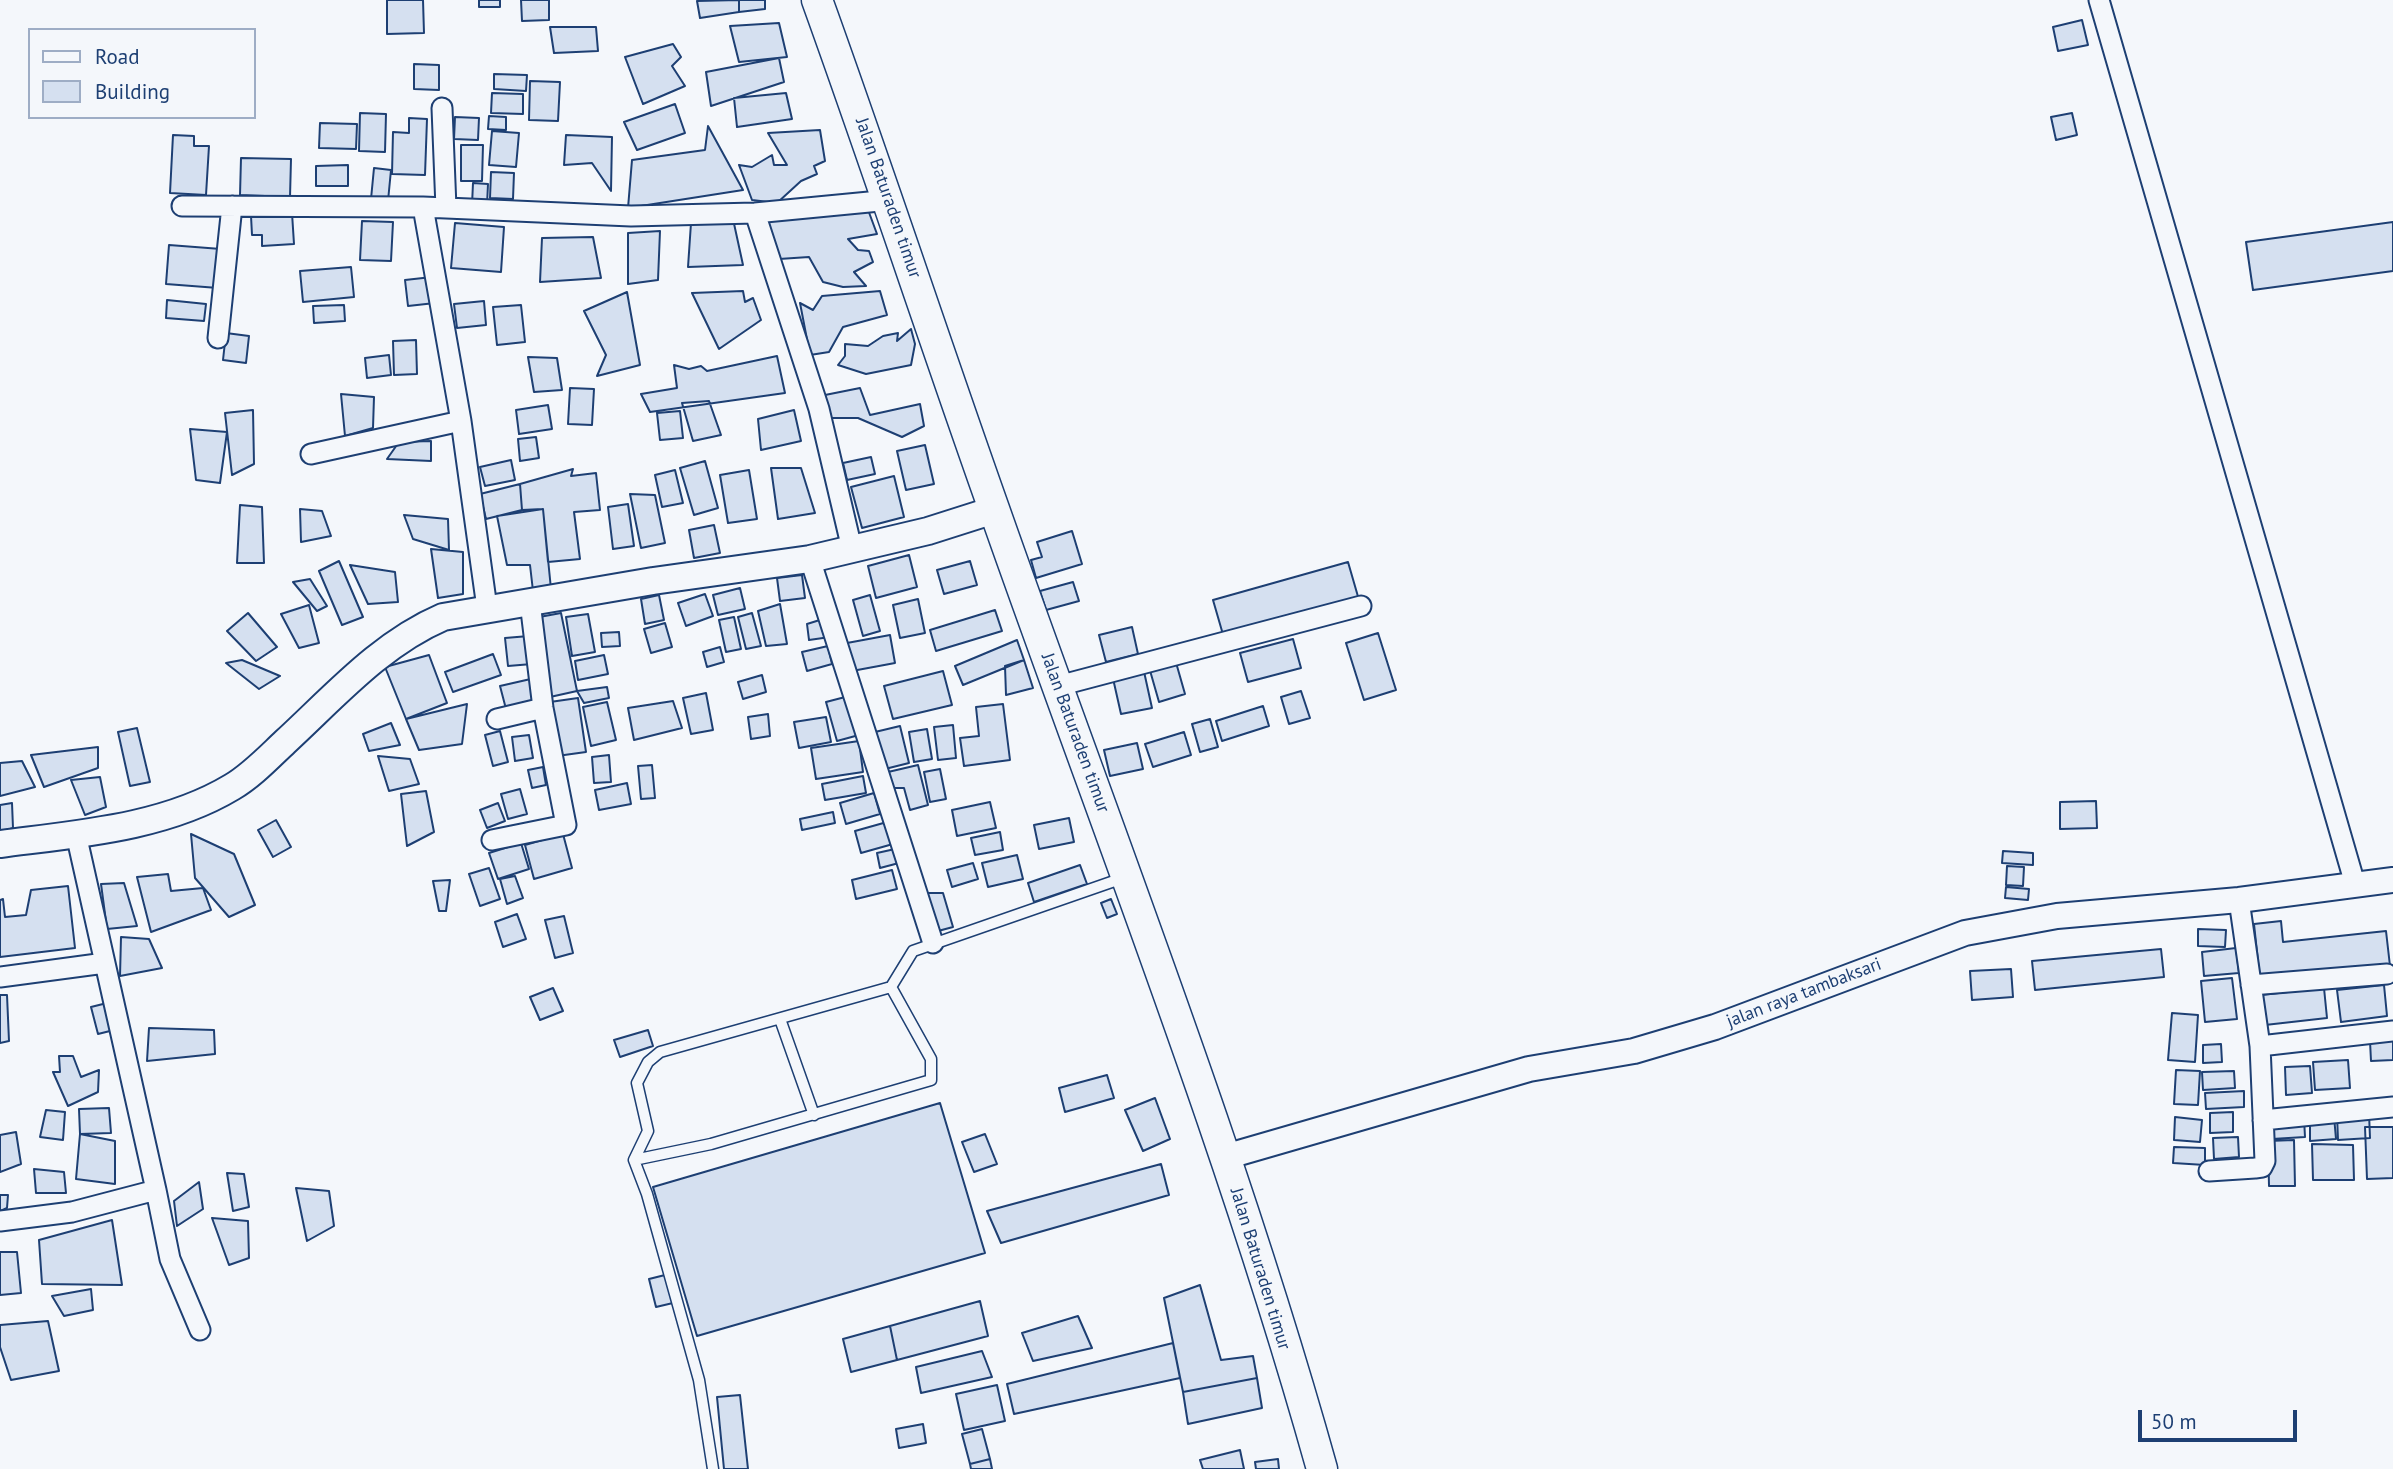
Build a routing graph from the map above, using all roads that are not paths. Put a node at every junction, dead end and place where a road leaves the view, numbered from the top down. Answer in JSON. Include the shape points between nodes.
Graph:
{"nodes":[{"id":1,"x":817,"y":0,"type":"edge"},
{"id":2,"x":2099,"y":0,"type":"edge"},
{"id":3,"x":442,"y":108,"type":"dead end"},
{"id":4,"x":890,"y":200,"type":"junction"},
{"id":5,"x":182,"y":206,"type":"dead end"},
{"id":6,"x":232,"y":206,"type":"junction"},
{"id":7,"x":423,"y":207,"type":"junction"},
{"id":8,"x":446,"y":208,"type":"junction"},
{"id":9,"x":755,"y":213,"type":"junction"},
{"id":10,"x":218,"y":338,"type":"dead end"},
{"id":11,"x":461,"y":421,"type":"junction"},
{"id":12,"x":311,"y":454,"type":"dead end"},
{"id":13,"x":994,"y":510,"type":"junction"},
{"id":14,"x":852,"y":548,"type":"junction"},
{"id":15,"x":810,"y":559,"type":"junction"},
{"id":16,"x":530,"y":602,"type":"junction"},
{"id":17,"x":1361,"y":606,"type":"dead end"},
{"id":18,"x":487,"y":608,"type":"junction"},
{"id":19,"x":1058,"y":685,"type":"junction"},
{"id":20,"x":543,"y":708,"type":"junction"},
{"id":21,"x":497,"y":719,"type":"dead end"},
{"id":22,"x":76,"y":834,"type":"junction"},
{"id":23,"x":492,"y":840,"type":"dead end"},
{"id":24,"x":0,"y":845,"type":"edge"},
{"id":25,"x":1128,"y":877,"type":"junction"},
{"id":26,"x":2393,"y":880,"type":"edge"},
{"id":27,"x":2356,"y":884,"type":"junction"},
{"id":28,"x":2239,"y":900,"type":"junction"},
{"id":29,"x":933,"y":943,"type":"junction"},
{"id":30,"x":104,"y":963,"type":"junction"},
{"id":31,"x":2387,"y":974,"type":"dead end"},
{"id":32,"x":0,"y":977,"type":"edge"},
{"id":33,"x":2251,"y":985,"type":"junction"},
{"id":34,"x":891,"y":987,"type":"junction"},
{"id":35,"x":780,"y":1019,"type":"junction"},
{"id":36,"x":2393,"y":1031,"type":"edge"},
{"id":37,"x":2260,"y":1046,"type":"junction"},
{"id":38,"x":2393,"y":1107,"type":"edge"},
{"id":39,"x":814,"y":1115,"type":"junction"},
{"id":40,"x":2263,"y":1120,"type":"junction"},
{"id":41,"x":1225,"y":1157,"type":"junction"},
{"id":42,"x":634,"y":1160,"type":"junction"},
{"id":43,"x":2209,"y":1171,"type":"dead end"},
{"id":44,"x":156,"y":1190,"type":"junction"},
{"id":45,"x":0,"y":1221,"type":"edge"},
{"id":46,"x":200,"y":1330,"type":"dead end"},
{"id":47,"x":713,"y":1469,"type":"edge"},
{"id":48,"x":1322,"y":1469,"type":"edge"}],
"edges":[{"from":1,"to":4,"type":"main road","name":"Jalan Baturaden timur"},
{"from":2,"to":27,"type":"street"},
{"from":3,"to":8,"type":"street"},
{"from":4,"to":9,"type":"street"},
{"from":4,"to":13,"type":"main road","name":"Jalan Baturaden timur"},
{"from":5,"to":6,"type":"street"},
{"from":6,"to":7,"type":"street"},
{"from":6,"to":10,"type":"street"},
{"from":7,"to":8,"type":"street"},
{"from":7,"to":11,"type":"street"},
{"from":8,"to":9,"type":"street","via":[[631,216]]},
{"from":9,"to":14,"type":"street","via":[[819,409]]},
{"from":11,"to":12,"type":"street"},
{"from":11,"to":18,"type":"street"},
{"from":13,"to":14,"type":"main road"},
{"from":13,"to":19,"type":"main road","name":"Jalan Baturaden timur"},
{"from":14,"to":15,"type":"main road"},
{"from":15,"to":16,"type":"main road"},
{"from":15,"to":29,"type":"street"},
{"from":16,"to":18,"type":"main road"},
{"from":16,"to":20,"type":"street"},
{"from":17,"to":19,"type":"street"},
{"from":18,"to":22,"type":"main road","via":[[443,617],[412,630],[233,787],[192,807]]},
{"from":19,"to":25,"type":"main road","name":"Jalan Baturaden timur"},
{"from":20,"to":21,"type":"street"},
{"from":20,"to":23,"type":"street","via":[[566,825]]},
{"from":22,"to":24,"type":"main road"},
{"from":22,"to":30,"type":"street"},
{"from":25,"to":29,"type":"lane"},
{"from":25,"to":41,"type":"main road","name":"Jalan Baturaden timur"},
{"from":26,"to":27,"type":"street","name":"jalan raya tambaksari"},
{"from":27,"to":28,"type":"street","name":"jalan raya tambaksari"},
{"from":28,"to":33,"type":"street"},
{"from":28,"to":41,"type":"street","name":"jalan raya tambaksari","via":[[2057,916],[1965,933],[1715,1027],[1634,1052],[1528,1069]]},
{"from":29,"to":34,"type":"lane","via":[[913,951]]},
{"from":30,"to":32,"type":"street"},
{"from":30,"to":44,"type":"street"},
{"from":31,"to":33,"type":"street"},
{"from":33,"to":37,"type":"street"},
{"from":34,"to":35,"type":"lane"},
{"from":34,"to":39,"type":"lane","via":[[931,1059],[931,1080]]},
{"from":35,"to":39,"type":"lane"},
{"from":35,"to":42,"type":"lane","via":[[660,1052],[648,1062],[637,1083],[648,1130]]},
{"from":36,"to":37,"type":"street"},
{"from":37,"to":40,"type":"street"},
{"from":38,"to":40,"type":"street"},
{"from":39,"to":42,"type":"lane"},
{"from":40,"to":43,"type":"street","via":[[2262,1167]]},
{"from":41,"to":48,"type":"main road","name":"Jalan Baturaden timur"},
{"from":42,"to":47,"type":"lane","via":[[699,1380]]},
{"from":44,"to":45,"type":"street","via":[[72,1212]]},
{"from":44,"to":46,"type":"street","via":[[170,1259]]}]}
